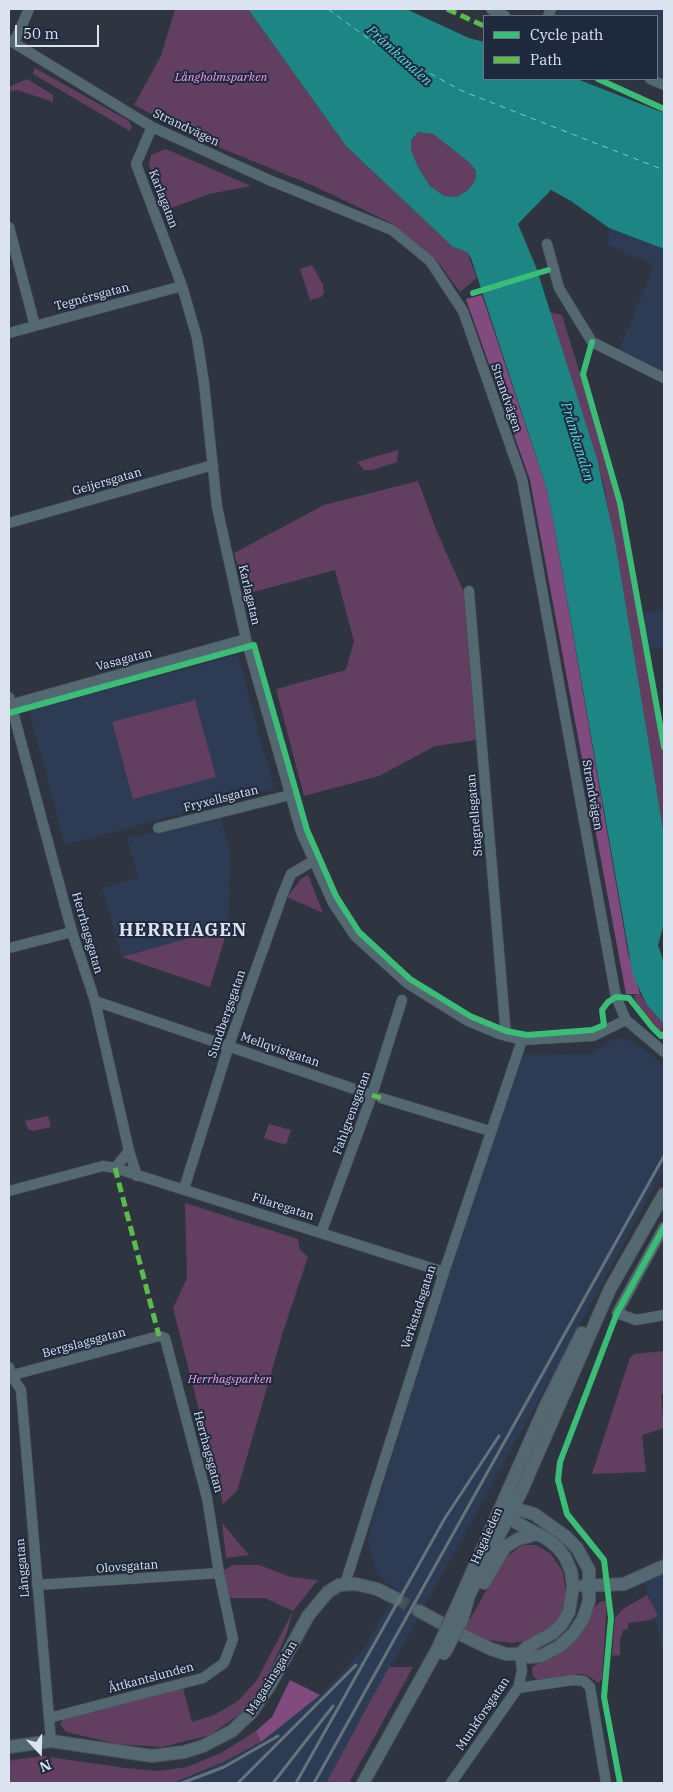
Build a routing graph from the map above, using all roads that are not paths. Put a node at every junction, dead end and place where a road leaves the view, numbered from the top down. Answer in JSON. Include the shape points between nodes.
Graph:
{"nodes":[{"id":1,"x":29,"y":9,"type":"edge"},
{"id":2,"x":491,"y":9,"type":"edge"},
{"id":3,"x":503,"y":15,"type":"edge"},
{"id":4,"x":12,"y":42,"type":"edge"},
{"id":5,"x":652,"y":80,"type":"edge"},
{"id":6,"x":664,"y":85,"type":"edge"},
{"id":7,"x":152,"y":127,"type":"junction"},
{"id":8,"x":9,"y":227,"type":"edge"},
{"id":9,"x":547,"y":244,"type":"dead end"},
{"id":10,"x":182,"y":286,"type":"junction"},
{"id":11,"x":35,"y":326,"type":"junction"},
{"id":12,"x":9,"y":333,"type":"edge"},
{"id":13,"x":664,"y":378,"type":"edge"},
{"id":14,"x":213,"y":465,"type":"junction"},
{"id":15,"x":9,"y":523,"type":"edge"},
{"id":16,"x":469,"y":591,"type":"dead end"},
{"id":17,"x":246,"y":639,"type":"junction"},
{"id":18,"x":9,"y":702,"type":"edge"},
{"id":19,"x":290,"y":795,"type":"junction"},
{"id":20,"x":158,"y":828,"type":"dead end"},
{"id":21,"x":313,"y":861,"type":"junction"},
{"id":22,"x":72,"y":932,"type":"junction"},
{"id":23,"x":9,"y":948,"type":"edge"},
{"id":24,"x":402,"y":1000,"type":"dead end"},
{"id":25,"x":94,"y":1001,"type":"junction"},
{"id":26,"x":626,"y":1020,"type":"junction"},
{"id":27,"x":506,"y":1036,"type":"junction"},
{"id":28,"x":522,"y":1040,"type":"junction"},
{"id":29,"x":229,"y":1045,"type":"junction"},
{"id":30,"x":664,"y":1052,"type":"edge"},
{"id":31,"x":377,"y":1096,"type":"junction"},
{"id":32,"x":490,"y":1131,"type":"junction"},
{"id":33,"x":129,"y":1152,"type":"junction"},
{"id":34,"x":115,"y":1168,"type":"junction"},
{"id":35,"x":137,"y":1176,"type":"junction"},
{"id":36,"x":184,"y":1189,"type":"junction"},
{"id":37,"x":9,"y":1191,"type":"edge"},
{"id":38,"x":664,"y":1194,"type":"edge"},
{"id":39,"x":664,"y":1227,"type":"edge"},
{"id":40,"x":321,"y":1233,"type":"junction"},
{"id":41,"x":444,"y":1272,"type":"junction"},
{"id":42,"x":610,"y":1289,"type":"junction"},
{"id":43,"x":664,"y":1315,"type":"edge"},
{"id":44,"x":165,"y":1338,"type":"joint"},
{"id":45,"x":9,"y":1373,"type":"edge"},
{"id":46,"x":522,"y":1490,"type":"junction"},
{"id":47,"x":508,"y":1510,"type":"junction"},
{"id":48,"x":534,"y":1514,"type":"junction"},
{"id":49,"x":538,"y":1534,"type":"junction"},
{"id":50,"x":664,"y":1566,"type":"edge"},
{"id":51,"x":219,"y":1573,"type":"junction"},
{"id":52,"x":346,"y":1584,"type":"junction"},
{"id":53,"x":37,"y":1585,"type":"junction"},
{"id":54,"x":590,"y":1585,"type":"junction"},
{"id":55,"x":573,"y":1586,"type":"junction"},
{"id":56,"x":397,"y":1599,"type":"tunnel mouth"},
{"id":57,"x":419,"y":1611,"type":"tunnel mouth"},
{"id":58,"x":458,"y":1617,"type":"junction"},
{"id":59,"x":443,"y":1624,"type":"dead end"},
{"id":60,"x":462,"y":1635,"type":"dead end"},
{"id":61,"x":441,"y":1652,"type":"junction"},
{"id":62,"x":520,"y":1654,"type":"junction"},
{"id":63,"x":518,"y":1688,"type":"junction"},
{"id":64,"x":49,"y":1718,"type":"junction"},
{"id":65,"x":51,"y":1741,"type":"junction"},
{"id":66,"x":9,"y":1747,"type":"edge"},
{"id":67,"x":362,"y":1783,"type":"edge"},
{"id":68,"x":370,"y":1783,"type":"edge"},
{"id":69,"x":451,"y":1783,"type":"edge"},
{"id":70,"x":606,"y":1783,"type":"edge"}],
"edges":[{"from":1,"to":4,"type":"street"},
{"from":2,"to":3,"type":"street"},
{"from":4,"to":7,"type":"street","name":"Strandvägen"},
{"from":5,"to":6,"type":"street"},
{"from":7,"to":10,"type":"street","name":"Karlagatan","via":[[136,164]]},
{"from":7,"to":26,"type":"street","name":"Strandvägen","via":[[269,180],[392,230],[430,261],[463,311],[522,479],[616,997]]},
{"from":8,"to":11,"type":"street"},
{"from":9,"to":13,"type":"street","via":[[559,288],[592,342]]},
{"from":10,"to":11,"type":"street","name":"Tegnérsgatan"},
{"from":10,"to":14,"type":"street","name":"Karlagatan","via":[[201,361]]},
{"from":11,"to":12,"type":"street","name":"Tegnérsgatan"},
{"from":14,"to":15,"type":"street","name":"Geijersgatan"},
{"from":14,"to":17,"type":"street","name":"Karlagatan","via":[[217,507]]},
{"from":16,"to":27,"type":"street","name":"Stagnellsgatan"},
{"from":17,"to":18,"type":"street","name":"Vasagatan"},
{"from":17,"to":19,"type":"street","name":"Karlagatan"},
{"from":18,"to":22,"type":"street","name":"Herrhagsgatan"},
{"from":19,"to":20,"type":"street","name":"Fryxellsgatan"},
{"from":19,"to":21,"type":"street","name":"Karlagatan"},
{"from":21,"to":27,"type":"street","name":"Karlagatan","via":[[333,903],[355,936],[384,963],[407,983],[468,1021]]},
{"from":21,"to":29,"type":"street","name":"Sundbergsgatan","via":[[291,874]]},
{"from":22,"to":23,"type":"street"},
{"from":22,"to":25,"type":"street","name":"Herrhagsgatan"},
{"from":24,"to":31,"type":"street","name":"Fahlgrensgatan"},
{"from":25,"to":29,"type":"street","name":"Mellqvistgatan"},
{"from":25,"to":33,"type":"street","name":"Herrhagsgatan"},
{"from":26,"to":28,"type":"street","name":"Karlagatan","via":[[593,1036]]},
{"from":26,"to":30,"type":"street"},
{"from":27,"to":28,"type":"street","name":"Karlagatan"},
{"from":28,"to":32,"type":"street","name":"Verkstadsgatan"},
{"from":29,"to":31,"type":"street","name":"Mellqvistgatan"},
{"from":29,"to":36,"type":"street","name":"Sundbergsgatan"},
{"from":31,"to":32,"type":"street","name":"Mellqvistgatan"},
{"from":31,"to":40,"type":"street","name":"Fahlgrensgatan"},
{"from":32,"to":41,"type":"street","name":"Verkstadsgatan"},
{"from":33,"to":34,"type":"street"},
{"from":33,"to":35,"type":"street","name":"Herrhagsgatan"},
{"from":34,"to":35,"type":"street","name":"Filaregatan"},
{"from":34,"to":37,"type":"street","via":[[103,1166]]},
{"from":35,"to":36,"type":"street","name":"Filaregatan"},
{"from":36,"to":40,"type":"street","name":"Filaregatan"},
{"from":38,"to":42,"type":"street","name":"Hagaleden"},
{"from":39,"to":43,"type":"street","via":[[617,1313],[636,1320]]},
{"from":40,"to":41,"type":"street","name":"Filaregatan"},
{"from":41,"to":52,"type":"street","name":"Verkstadsgatan"},
{"from":42,"to":46,"type":"street","name":"Hagaleden"},
{"from":42,"to":47,"type":"street","name":"Hagaleden","via":[[597,1305],[545,1407]]},
{"from":44,"to":45,"type":"street","name":"Bergslagsgatan","via":[[159,1336]]},
{"from":44,"to":51,"type":"street","name":"Herrhagsgatan","via":[[208,1498]]},
{"from":45,"to":53,"type":"street","name":"Långgatan","via":[[21,1390]]},
{"from":46,"to":47,"type":"street","name":"Hagaleden"},
{"from":46,"to":48,"type":"street"},
{"from":47,"to":48,"type":"street"},
{"from":47,"to":49,"type":"street","via":[[517,1523]]},
{"from":47,"to":58,"type":"street","name":"Hagaleden"},
{"from":48,"to":54,"type":"street","via":[[577,1548],[589,1570]]},
{"from":49,"to":55,"type":"street","via":[[565,1557]]},
{"from":49,"to":58,"type":"street","via":[[518,1539],[505,1547]]},
{"from":50,"to":54,"type":"street","via":[[624,1584]]},
{"from":51,"to":53,"type":"street","name":"Olovsgatan"},
{"from":51,"to":64,"type":"street","name":"Åttkantslunden","via":[[233,1639],[224,1663],[203,1678]]},
{"from":52,"to":56,"type":"street","via":[[367,1586]]},
{"from":52,"to":65,"type":"street","name":"Magasinsgatan","via":[[321,1597],[257,1706],[246,1719],[217,1740],[184,1752],[152,1756]]},
{"from":53,"to":64,"type":"street","name":"Långgatan"},
{"from":54,"to":55,"type":"street"},
{"from":54,"to":62,"type":"street","via":[[583,1619],[573,1634],[560,1646],[541,1656]]},
{"from":55,"to":62,"type":"street","via":[[569,1612],[562,1624]]},
{"from":57,"to":59,"type":"street"},
{"from":58,"to":61,"type":"street","name":"Hagaleden","bridge":true},
{"from":60,"to":62,"type":"street","via":[[506,1654]]},
{"from":61,"to":67,"type":"street","name":"Hagaleden"},
{"from":61,"to":68,"type":"street","name":"Hagaleden"},
{"from":62,"to":63,"type":"street","name":"Munkforsgatan","via":[[522,1671]]},
{"from":63,"to":69,"type":"street","name":"Munkforsgatan"},
{"from":63,"to":70,"type":"street","via":[[572,1680],[590,1687]]},
{"from":64,"to":65,"type":"street","name":"Långgatan"},
{"from":65,"to":66,"type":"street","name":"Magasinsgatan"}]}
